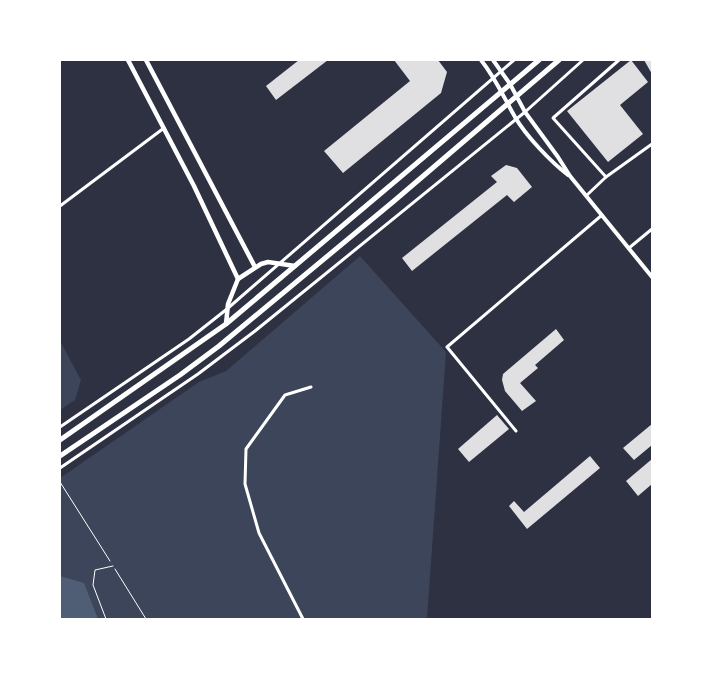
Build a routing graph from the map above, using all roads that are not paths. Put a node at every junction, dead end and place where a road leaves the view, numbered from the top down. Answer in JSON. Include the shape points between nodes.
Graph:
{"nodes":[{"id":1,"x":128,"y":60,"type":"edge"},
{"id":2,"x":146,"y":60,"type":"edge"},
{"id":3,"x":481,"y":60,"type":"edge"},
{"id":4,"x":493,"y":60,"type":"edge"},
{"id":5,"x":514,"y":60,"type":"edge"},
{"id":6,"x":539,"y":60,"type":"edge"},
{"id":7,"x":559,"y":60,"type":"edge"},
{"id":8,"x":583,"y":60,"type":"edge"},
{"id":9,"x":619,"y":60,"type":"edge"},
{"id":10,"x":501,"y":71,"type":"junction"},
{"id":11,"x":494,"y":77,"type":"junction"},
{"id":12,"x":510,"y":84,"type":"junction"},
{"id":13,"x":502,"y":91,"type":"junction"},
{"id":14,"x":517,"y":97,"type":"junction"},
{"id":15,"x":508,"y":104,"type":"junction"},
{"id":16,"x":525,"y":112,"type":"junction"},
{"id":17,"x":516,"y":119,"type":"junction"},
{"id":18,"x":164,"y":128,"type":"junction"},
{"id":19,"x":652,"y":144,"type":"edge"},
{"id":20,"x":570,"y":176,"type":"junction"},
{"id":21,"x":606,"y":177,"type":"junction"},
{"id":22,"x":587,"y":195,"type":"junction"},
{"id":23,"x":60,"y":206,"type":"edge"},
{"id":24,"x":603,"y":215,"type":"junction"},
{"id":25,"x":652,"y":229,"type":"edge"},
{"id":26,"x":629,"y":248,"type":"junction"},
{"id":27,"x":280,"y":264,"type":"junction"},
{"id":28,"x":295,"y":266,"type":"junction"},
{"id":29,"x":255,"y":267,"type":"junction"},
{"id":30,"x":652,"y":276,"type":"edge"},
{"id":31,"x":238,"y":280,"type":"junction"},
{"id":32,"x":227,"y":309,"type":"junction"},
{"id":33,"x":226,"y":324,"type":"junction"},
{"id":34,"x":311,"y":387,"type":"dead end"},
{"id":35,"x":60,"y":428,"type":"edge"},
{"id":36,"x":516,"y":431,"type":"dead end"},
{"id":37,"x":60,"y":440,"type":"edge"},
{"id":38,"x":60,"y":456,"type":"edge"},
{"id":39,"x":60,"y":468,"type":"edge"},
{"id":40,"x":113,"y":566,"type":"road end"},
{"id":41,"x":106,"y":619,"type":"edge"},
{"id":42,"x":302,"y":619,"type":"edge"}],
"edges":[{"from":1,"to":18,"type":"main road"},
{"from":2,"to":29,"type":"main road"},
{"from":3,"to":11,"type":"street"},
{"from":4,"to":10,"type":"street"},
{"from":5,"to":10,"type":"street"},
{"from":6,"to":12,"type":"main road"},
{"from":7,"to":14,"type":"main road"},
{"from":8,"to":16,"type":"street"},
{"from":9,"to":21,"type":"street","via":[[553,118]]},
{"from":10,"to":11,"type":"street"},
{"from":10,"to":12,"type":"street"},
{"from":11,"to":13,"type":"street"},
{"from":11,"to":27,"type":"street"},
{"from":12,"to":13,"type":"main road"},
{"from":12,"to":14,"type":"street"},
{"from":13,"to":15,"type":"street"},
{"from":13,"to":28,"type":"main road"},
{"from":14,"to":15,"type":"main road"},
{"from":14,"to":16,"type":"street"},
{"from":15,"to":17,"type":"street"},
{"from":15,"to":38,"type":"main road","via":[[219,346]]},
{"from":16,"to":17,"type":"street"},
{"from":16,"to":20,"type":"street"},
{"from":17,"to":20,"type":"street","via":[[552,162]]},
{"from":17,"to":39,"type":"street","via":[[255,331]]},
{"from":18,"to":23,"type":"street"},
{"from":18,"to":31,"type":"main road"},
{"from":19,"to":21,"type":"street"},
{"from":20,"to":22,"type":"street"},
{"from":21,"to":22,"type":"street"},
{"from":22,"to":24,"type":"street"},
{"from":24,"to":26,"type":"street"},
{"from":24,"to":36,"type":"street","via":[[447,347]]},
{"from":25,"to":26,"type":"street"},
{"from":26,"to":30,"type":"street"},
{"from":27,"to":28,"type":"main road"},
{"from":27,"to":29,"type":"main road","via":[[268,262]]},
{"from":27,"to":32,"type":"street"},
{"from":28,"to":33,"type":"main road"},
{"from":29,"to":31,"type":"main road"},
{"from":31,"to":32,"type":"main road"},
{"from":32,"to":33,"type":"main road"},
{"from":32,"to":35,"type":"street"},
{"from":33,"to":37,"type":"main road"},
{"from":34,"to":42,"type":"street","via":[[285,395],[246,449],[244,484],[259,533]]},
{"from":40,"to":41,"type":"lane","via":[[95,570],[92,585]]}]}
